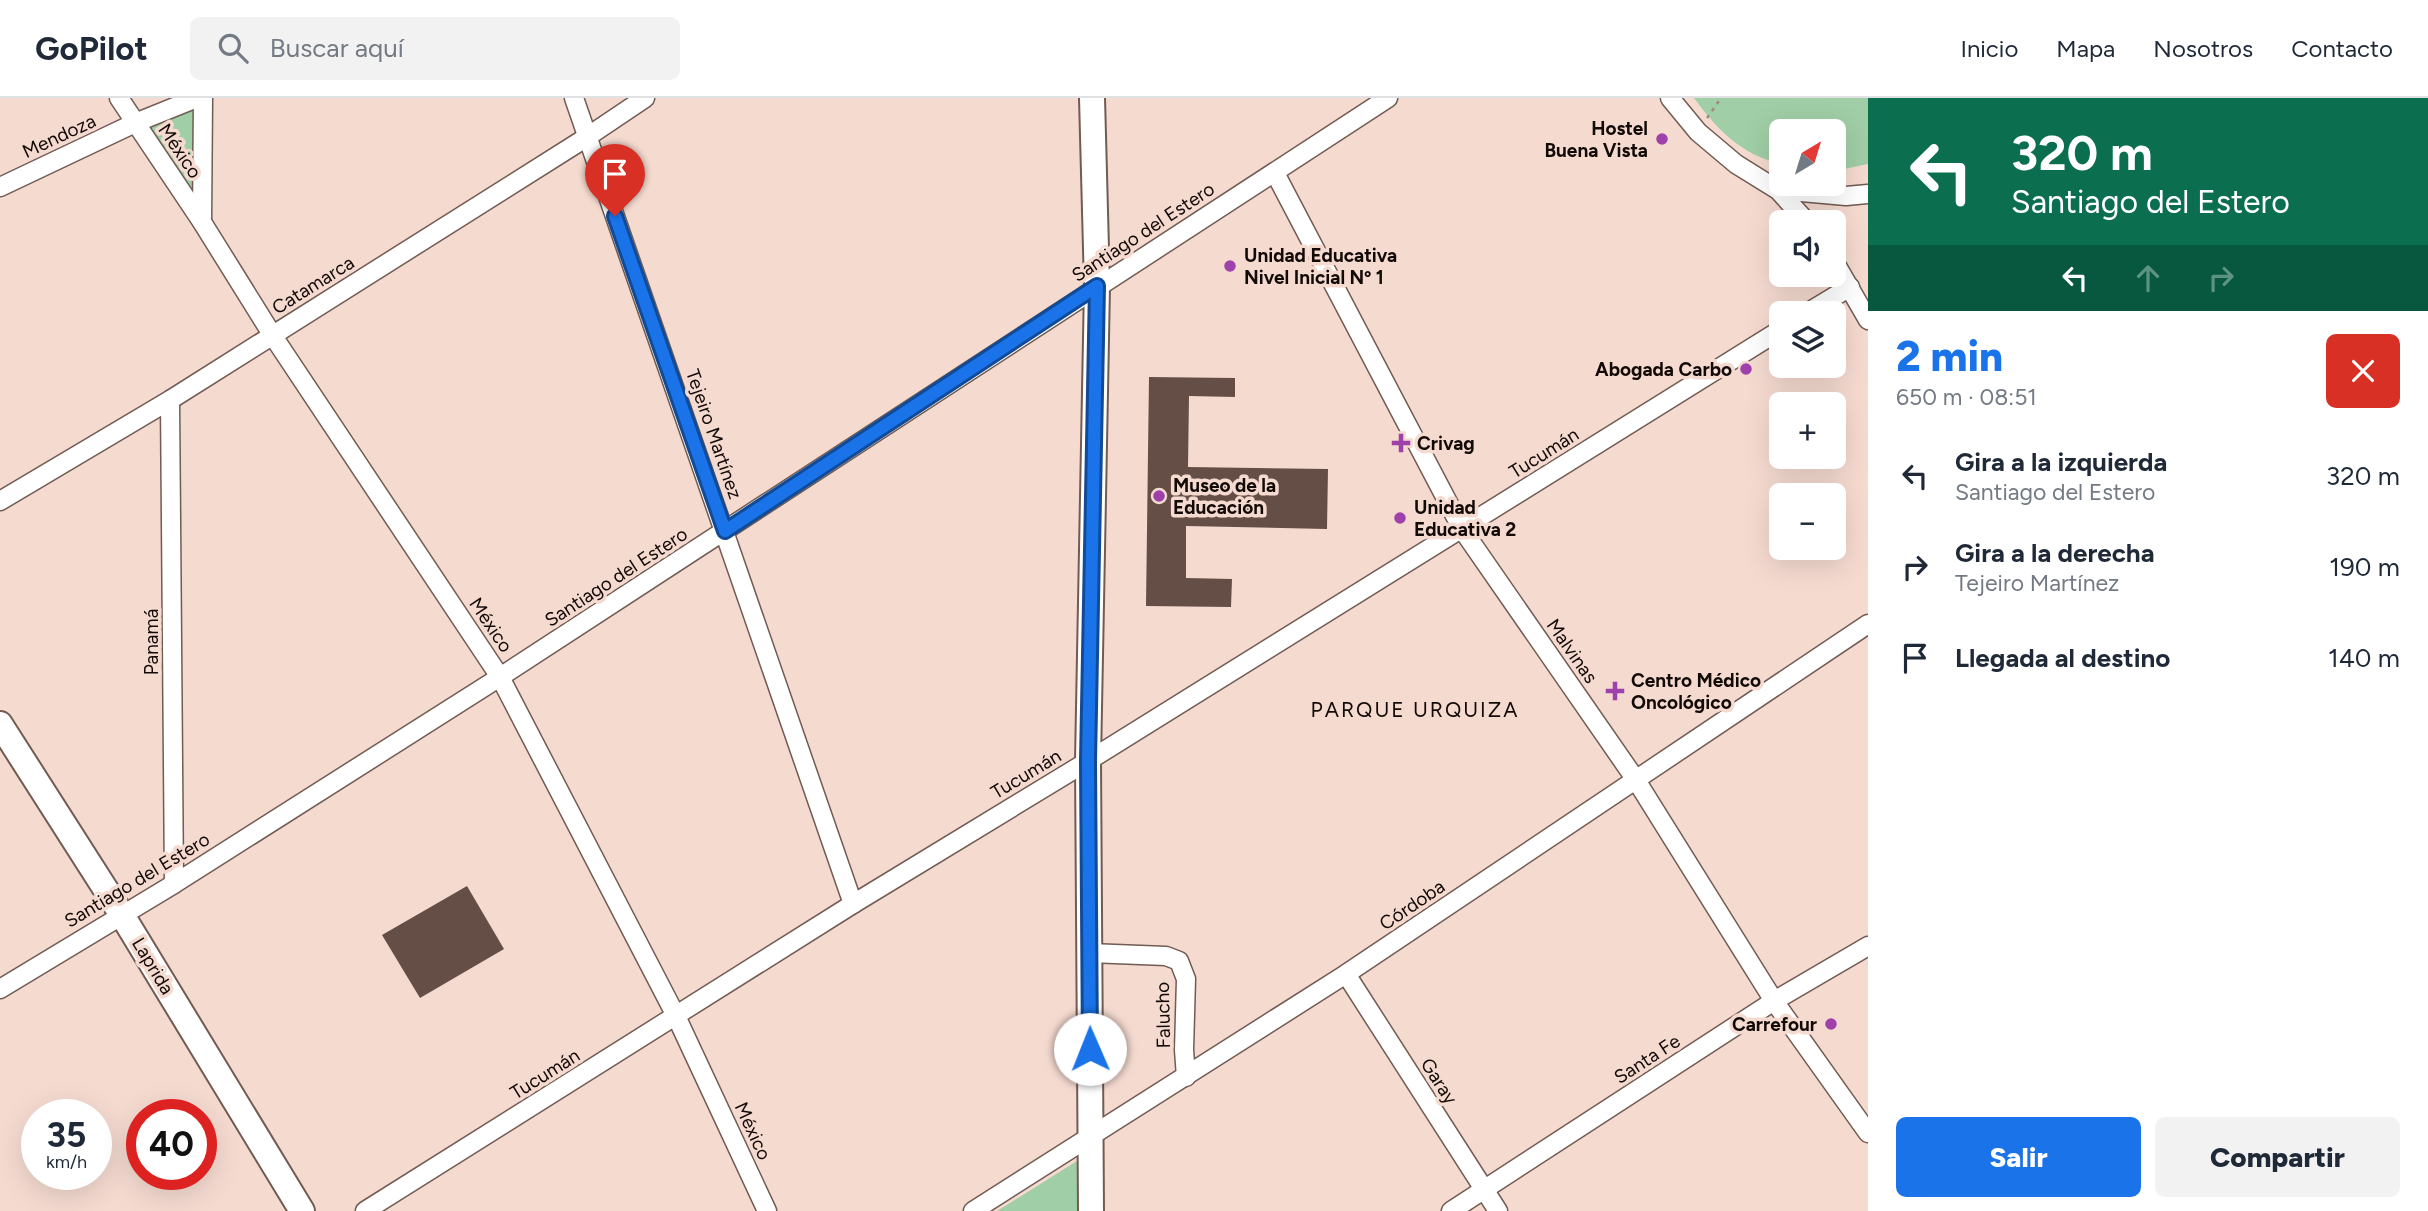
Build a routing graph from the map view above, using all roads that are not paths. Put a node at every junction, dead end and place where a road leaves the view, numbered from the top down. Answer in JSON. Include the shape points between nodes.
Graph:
{"nodes":[{"id":1,"x":119,"y":98,"type":"edge"},
{"id":2,"x":197,"y":98,"type":"edge"},
{"id":3,"x":203,"y":98,"type":"edge"},
{"id":4,"x":574,"y":98,"type":"edge"},
{"id":5,"x":645,"y":98,"type":"edge"},
{"id":6,"x":1092,"y":98,"type":"edge"},
{"id":7,"x":1388,"y":98,"type":"edge"},
{"id":8,"x":1670,"y":98,"type":"edge"},
{"id":9,"x":135,"y":123,"type":"junction"},
{"id":10,"x":587,"y":137,"type":"junction"},
{"id":11,"x":1275,"y":173,"type":"junction"},
{"id":12,"x":1769,"y":184,"type":"edge"},
{"id":13,"x":0,"y":187,"type":"edge"},
{"id":14,"x":1868,"y":194,"type":"edge"},
{"id":15,"x":1783,"y":196,"type":"edge"},
{"id":16,"x":1846,"y":196,"type":"edge"},
{"id":17,"x":1796,"y":210,"type":"edge"},
{"id":18,"x":202,"y":222,"type":"junction"},
{"id":19,"x":1846,"y":280,"type":"edge"},
{"id":20,"x":1097,"y":286,"type":"junction"},
{"id":21,"x":1850,"y":287,"type":"junction"},
{"id":22,"x":1827,"y":301,"type":"edge"},
{"id":23,"x":1868,"y":320,"type":"edge"},
{"id":24,"x":273,"y":336,"type":"junction"},
{"id":25,"x":1769,"y":337,"type":"edge"},
{"id":26,"x":170,"y":400,"type":"junction"},
{"id":27,"x":0,"y":501,"type":"edge"},
{"id":28,"x":1462,"y":529,"type":"junction"},
{"id":29,"x":725,"y":531,"type":"junction"},
{"id":30,"x":1868,"y":624,"type":"edge"},
{"id":31,"x":500,"y":677,"type":"junction"},
{"id":32,"x":0,"y":724,"type":"edge"},
{"id":33,"x":1088,"y":761,"type":"junction"},
{"id":34,"x":1636,"y":780,"type":"junction"},
{"id":35,"x":174,"y":884,"type":"junction"},
{"id":36,"x":853,"y":904,"type":"junction"},
{"id":37,"x":122,"y":915,"type":"junction"},
{"id":38,"x":1868,"y":946,"type":"edge"},
{"id":39,"x":1089,"y":953,"type":"junction"},
{"id":40,"x":1346,"y":974,"type":"junction"},
{"id":41,"x":0,"y":989,"type":"edge"},
{"id":42,"x":1774,"y":1001,"type":"junction"},
{"id":43,"x":676,"y":1016,"type":"junction"},
{"id":44,"x":1186,"y":1077,"type":"junction"},
{"id":45,"x":1868,"y":1133,"type":"edge"},
{"id":46,"x":1091,"y":1138,"type":"junction"},
{"id":47,"x":1483,"y":1189,"type":"junction"},
{"id":48,"x":302,"y":1211,"type":"edge"},
{"id":49,"x":365,"y":1211,"type":"edge"},
{"id":50,"x":767,"y":1211,"type":"edge"},
{"id":51,"x":973,"y":1211,"type":"edge"},
{"id":52,"x":1091,"y":1211,"type":"edge"},
{"id":53,"x":1451,"y":1211,"type":"edge"},
{"id":54,"x":1498,"y":1211,"type":"edge"}],
"edges":[{"from":1,"to":9,"type":"street","name":"México"},
{"from":2,"to":9,"type":"street","name":"Mendoza"},
{"from":3,"to":18,"type":"street"},
{"from":4,"to":10,"type":"street","name":"Tejeiro Martínez"},
{"from":5,"to":10,"type":"street","name":"Catamarca"},
{"from":6,"to":20,"type":"street"},
{"from":7,"to":11,"type":"street","name":"Santiago del Estero"},
{"from":8,"to":12,"type":"street","via":[[1698,132]]},
{"from":9,"to":13,"type":"street","name":"Mendoza"},
{"from":9,"to":18,"type":"street","name":"México"},
{"from":10,"to":24,"type":"street","name":"Catamarca"},
{"from":10,"to":29,"type":"street","name":"Tejeiro Martínez"},
{"from":11,"to":20,"type":"street","name":"Santiago del Estero"},
{"from":11,"to":28,"type":"street","name":"Malvinas"},
{"from":14,"to":16,"type":"street"},
{"from":15,"to":17,"type":"street"},
{"from":18,"to":24,"type":"street","name":"México"},
{"from":19,"to":21,"type":"street"},
{"from":20,"to":29,"type":"street","name":"Santiago del Estero"},
{"from":20,"to":33,"type":"street"},
{"from":21,"to":22,"type":"street"},
{"from":21,"to":23,"type":"street"},
{"from":24,"to":26,"type":"street","name":"Catamarca"},
{"from":24,"to":31,"type":"street","name":"México"},
{"from":25,"to":28,"type":"street","name":"Tucumán"},
{"from":26,"to":27,"type":"street","name":"Catamarca"},
{"from":26,"to":35,"type":"street","name":"Panamá"},
{"from":28,"to":33,"type":"street","name":"Tucumán"},
{"from":28,"to":34,"type":"street","name":"Malvinas"},
{"from":29,"to":31,"type":"street","name":"Santiago del Estero"},
{"from":29,"to":36,"type":"street","name":"Tejeiro Martínez"},
{"from":30,"to":34,"type":"street","name":"Córdoba"},
{"from":31,"to":35,"type":"street","name":"Santiago del Estero"},
{"from":31,"to":43,"type":"street","name":"México"},
{"from":32,"to":37,"type":"street","name":"Laprida"},
{"from":33,"to":36,"type":"street","name":"Tucumán"},
{"from":33,"to":39,"type":"street"},
{"from":34,"to":40,"type":"street","name":"Córdoba"},
{"from":34,"to":42,"type":"street","name":"Malvinas"},
{"from":35,"to":37,"type":"street","name":"Santiago del Estero"},
{"from":36,"to":43,"type":"street","name":"Tucumán"},
{"from":37,"to":41,"type":"street","name":"Santiago del Estero"},
{"from":37,"to":48,"type":"street","name":"Laprida"},
{"from":38,"to":42,"type":"street","name":"Santa Fe"},
{"from":39,"to":44,"type":"street","name":"Falucho","via":[[1166,956],[1179,961],[1186,979]]},
{"from":39,"to":46,"type":"street"},
{"from":40,"to":44,"type":"street","name":"Córdoba"},
{"from":40,"to":47,"type":"street","name":"Garay"},
{"from":42,"to":45,"type":"street","name":"Malvinas"},
{"from":42,"to":47,"type":"street","name":"Santa Fe"},
{"from":43,"to":49,"type":"street","name":"Tucumán"},
{"from":43,"to":50,"type":"street","name":"México"},
{"from":44,"to":46,"type":"street","name":"Córdoba"},
{"from":46,"to":51,"type":"street","name":"Córdoba"},
{"from":46,"to":52,"type":"street"},
{"from":47,"to":53,"type":"street","name":"Santa Fe"},
{"from":47,"to":54,"type":"street","name":"Garay"}]}
